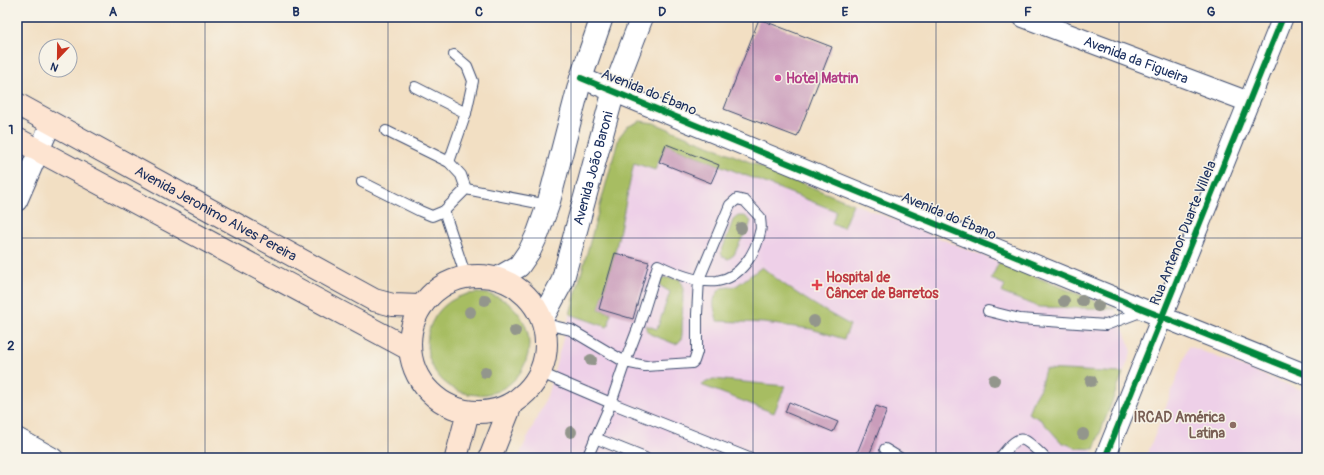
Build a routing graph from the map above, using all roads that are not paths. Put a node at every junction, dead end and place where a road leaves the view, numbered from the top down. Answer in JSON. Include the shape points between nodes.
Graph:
{"nodes":[{"id":1,"x":602,"y":17,"type":"edge"},
{"id":2,"x":642,"y":17,"type":"edge"},
{"id":3,"x":1023,"y":17,"type":"edge"},
{"id":4,"x":1283,"y":17,"type":"edge"},
{"id":5,"x":454,"y":55,"type":"dead end"},
{"id":6,"x":581,"y":78,"type":"junction"},
{"id":7,"x":415,"y":87,"type":"dead end"},
{"id":8,"x":614,"y":90,"type":"junction"},
{"id":9,"x":1249,"y":102,"type":"junction"},
{"id":10,"x":17,"y":104,"type":"edge"},
{"id":11,"x":466,"y":113,"type":"junction"},
{"id":12,"x":51,"y":123,"type":"junction"},
{"id":13,"x":386,"y":131,"type":"dead end"},
{"id":14,"x":17,"y":139,"type":"edge"},
{"id":15,"x":38,"y":150,"type":"junction"},
{"id":16,"x":450,"y":162,"type":"junction"},
{"id":17,"x":122,"y":163,"type":"junction"},
{"id":18,"x":362,"y":182,"type":"dead end"},
{"id":19,"x":109,"y":189,"type":"junction"},
{"id":20,"x":466,"y":189,"type":"junction"},
{"id":21,"x":17,"y":201,"type":"edge"},
{"id":22,"x":548,"y":205,"type":"junction"},
{"id":23,"x":444,"y":211,"type":"junction"},
{"id":24,"x":466,"y":277,"type":"junction"},
{"id":25,"x":498,"y":278,"type":"junction"},
{"id":26,"x":699,"y":280,"type":"junction"},
{"id":27,"x":420,"y":306,"type":"junction"},
{"id":28,"x":988,"y":311,"type":"dead end"},
{"id":29,"x":1154,"y":313,"type":"junction"},
{"id":30,"x":544,"y":322,"type":"junction"},
{"id":31,"x":409,"y":348,"type":"junction"},
{"id":32,"x":625,"y":362,"type":"junction"},
{"id":33,"x":541,"y":373,"type":"junction"},
{"id":34,"x":1307,"y":376,"type":"edge"},
{"id":35,"x":611,"y":403,"type":"junction"},
{"id":36,"x":511,"y":404,"type":"junction"},
{"id":37,"x":468,"y":412,"type":"junction"},
{"id":38,"x":17,"y":438,"type":"edge"},
{"id":39,"x":595,"y":438,"type":"junction"},
{"id":40,"x":885,"y":450,"type":"dead end"},
{"id":41,"x":53,"y":458,"type":"edge"},
{"id":42,"x":456,"y":458,"type":"edge"},
{"id":43,"x":490,"y":458,"type":"edge"},
{"id":44,"x":587,"y":458,"type":"edge"},
{"id":45,"x":645,"y":458,"type":"edge"},
{"id":46,"x":748,"y":458,"type":"edge"},
{"id":47,"x":900,"y":458,"type":"edge"},
{"id":48,"x":1000,"y":458,"type":"edge"},
{"id":49,"x":1045,"y":458,"type":"edge"},
{"id":50,"x":1105,"y":458,"type":"edge"}],
"edges":[{"from":1,"to":6,"type":"street"},
{"from":2,"to":8,"type":"street","name":"Avenida João Baroni"},
{"from":3,"to":9,"type":"street","name":"Avenida da Figueira"},
{"from":4,"to":9,"type":"street","name":"Rua Antenor Duarte Villela"},
{"from":5,"to":11,"type":"lane","via":[[467,66],[472,81]]},
{"from":6,"to":8,"type":"street","name":"Avenida do Ébano"},
{"from":6,"to":22,"type":"street"},
{"from":7,"to":11,"type":"lane"},
{"from":8,"to":29,"type":"street","name":"Avenida do Ébano"},
{"from":8,"to":30,"type":"street","name":"Avenida João Baroni","via":[[562,282]]},
{"from":9,"to":29,"type":"street","name":"Rua Antenor Duarte Villela"},
{"from":10,"to":12,"type":"main road","name":"Avenida Jeronimo Alves Pereira"},
{"from":11,"to":16,"type":"lane"},
{"from":12,"to":15,"type":"street"},
{"from":12,"to":17,"type":"main road","name":"Avenida Jeronimo Alves Pereira"},
{"from":13,"to":16,"type":"lane"},
{"from":14,"to":15,"type":"main road","name":"Avenida Jeronimo Alves Pereira"},
{"from":15,"to":19,"type":"main road","name":"Avenida Jeronimo Alves Pereira"},
{"from":15,"to":21,"type":"street"},
{"from":16,"to":20,"type":"lane","via":[[462,175]]},
{"from":17,"to":19,"type":"main road"},
{"from":17,"to":27,"type":"main road","name":"Avenida Jeronimo Alves Pereira","via":[[374,300],[393,305]]},
{"from":18,"to":23,"type":"lane","via":[[432,216]]},
{"from":19,"to":31,"type":"main road","name":"Avenida Jeronimo Alves Pereira"},
{"from":20,"to":22,"type":"lane"},
{"from":20,"to":23,"type":"lane"},
{"from":22,"to":25,"type":"street","via":[[530,250],[519,266]]},
{"from":23,"to":24,"type":"lane"},
{"from":24,"to":25,"type":"main road","via":[[479,275]]},
{"from":24,"to":27,"type":"main road","via":[[431,293]]},
{"from":25,"to":30,"type":"main road","via":[[524,293]]},
{"from":26,"to":26,"type":"lane","via":[[717,281],[730,277],[752,254],[761,231],[760,217],[745,201],[737,199],[730,205]]},
{"from":26,"to":32,"type":"lane","via":[[658,265]]},
{"from":26,"to":32,"type":"lane","via":[[697,352],[694,361],[685,364],[645,366]]},
{"from":27,"to":31,"type":"main road","via":[[413,321]]},
{"from":28,"to":29,"type":"lane","via":[[1020,319],[1106,325]]},
{"from":29,"to":34,"type":"street","name":"Avenida do Ébano"},
{"from":29,"to":50,"type":"street","name":"Rua Antenor Duarte Villela"},
{"from":30,"to":32,"type":"lane","via":[[570,330]]},
{"from":30,"to":33,"type":"main road","via":[[547,344]]},
{"from":31,"to":37,"type":"main road","via":[[414,369],[425,387],[440,401]]},
{"from":32,"to":35,"type":"lane"},
{"from":33,"to":35,"type":"lane"},
{"from":33,"to":36,"type":"main road","via":[[531,389]]},
{"from":35,"to":39,"type":"lane"},
{"from":35,"to":46,"type":"lane"},
{"from":36,"to":37,"type":"main road","via":[[495,411]]},
{"from":36,"to":43,"type":"main road"},
{"from":37,"to":42,"type":"main road"},
{"from":38,"to":41,"type":"street"},
{"from":39,"to":44,"type":"lane"},
{"from":39,"to":45,"type":"lane"},
{"from":40,"to":47,"type":"lane"},
{"from":48,"to":49,"type":"lane","via":[[1012,442],[1020,439],[1027,441]]}]}
